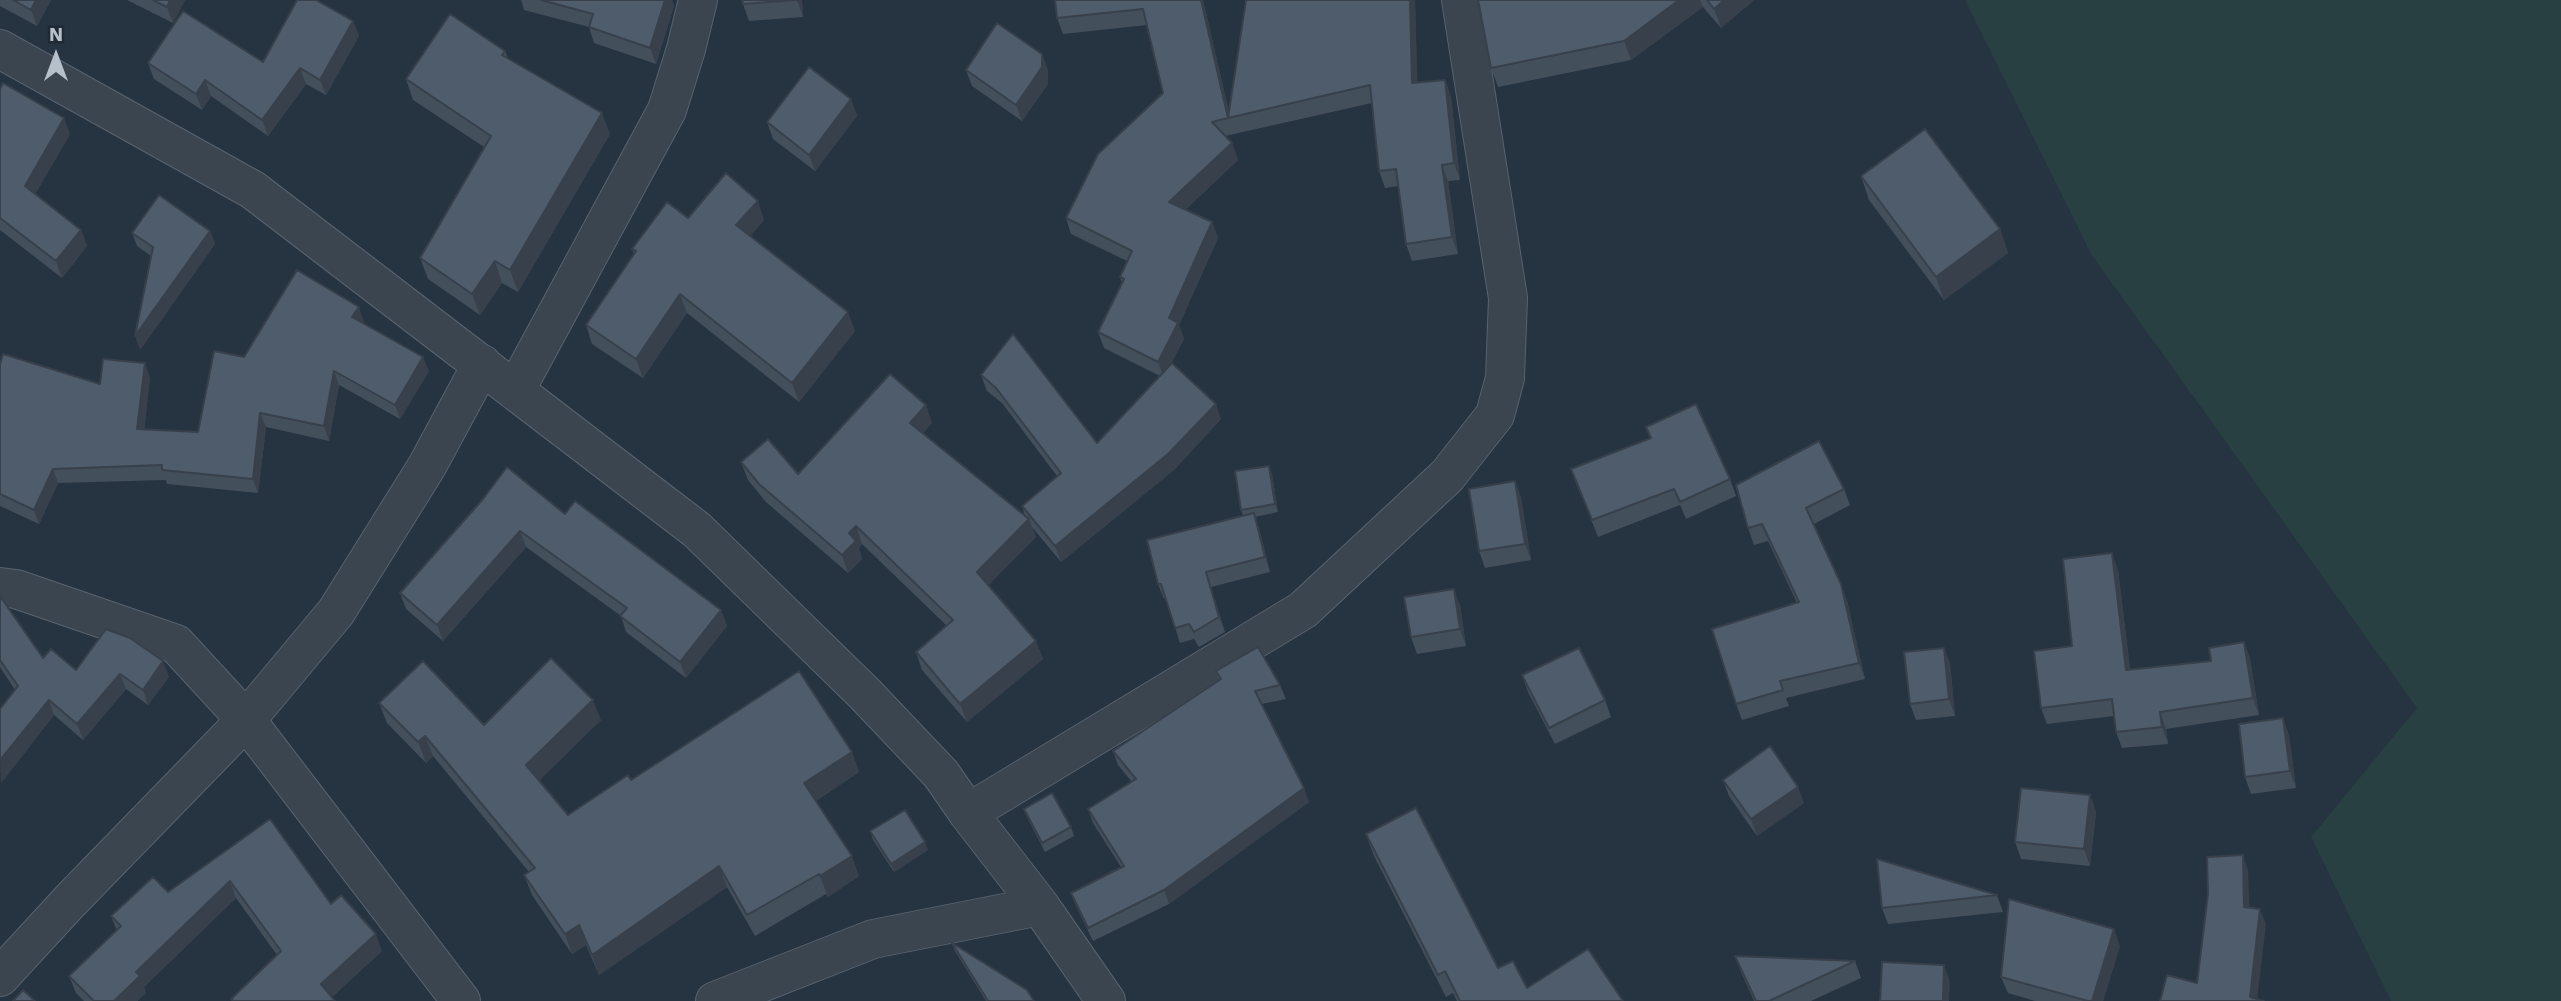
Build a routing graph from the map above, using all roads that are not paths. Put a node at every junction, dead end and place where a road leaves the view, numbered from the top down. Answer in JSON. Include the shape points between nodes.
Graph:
{"nodes":[{"id":1,"x":698,"y":0,"type":"edge"},
{"id":2,"x":1461,"y":0,"type":"edge"},
{"id":3,"x":0,"y":49,"type":"edge"},
{"id":4,"x":482,"y":364,"type":"junction"},
{"id":5,"x":515,"y":391,"type":"junction"},
{"id":6,"x":0,"y":587,"type":"edge"},
{"id":7,"x":246,"y":720,"type":"junction"},
{"id":8,"x":968,"y":813,"type":"junction"},
{"id":9,"x":1041,"y":906,"type":"junction"},
{"id":10,"x":0,"y":977,"type":"edge"},
{"id":11,"x":461,"y":1001,"type":"edge"},
{"id":12,"x":715,"y":1001,"type":"edge"},
{"id":13,"x":1106,"y":1001,"type":"edge"}],
"edges":[{"from":1,"to":5,"type":"street","via":[[667,110]]},
{"from":2,"to":8,"type":"street","via":[[1508,298],[1505,378],[1495,415],[1447,476],[1303,610]]},
{"from":3,"to":4,"type":"street","via":[[253,190]]},
{"from":4,"to":5,"type":"street"},
{"from":4,"to":7,"type":"street","via":[[336,612]]},
{"from":5,"to":8,"type":"street","via":[[697,530],[865,694],[941,774]]},
{"from":6,"to":7,"type":"street","via":[[176,644]]},
{"from":7,"to":10,"type":"street"},
{"from":7,"to":11,"type":"street"},
{"from":8,"to":9,"type":"street"},
{"from":9,"to":12,"type":"street","via":[[873,939]]},
{"from":9,"to":13,"type":"street"}]}
